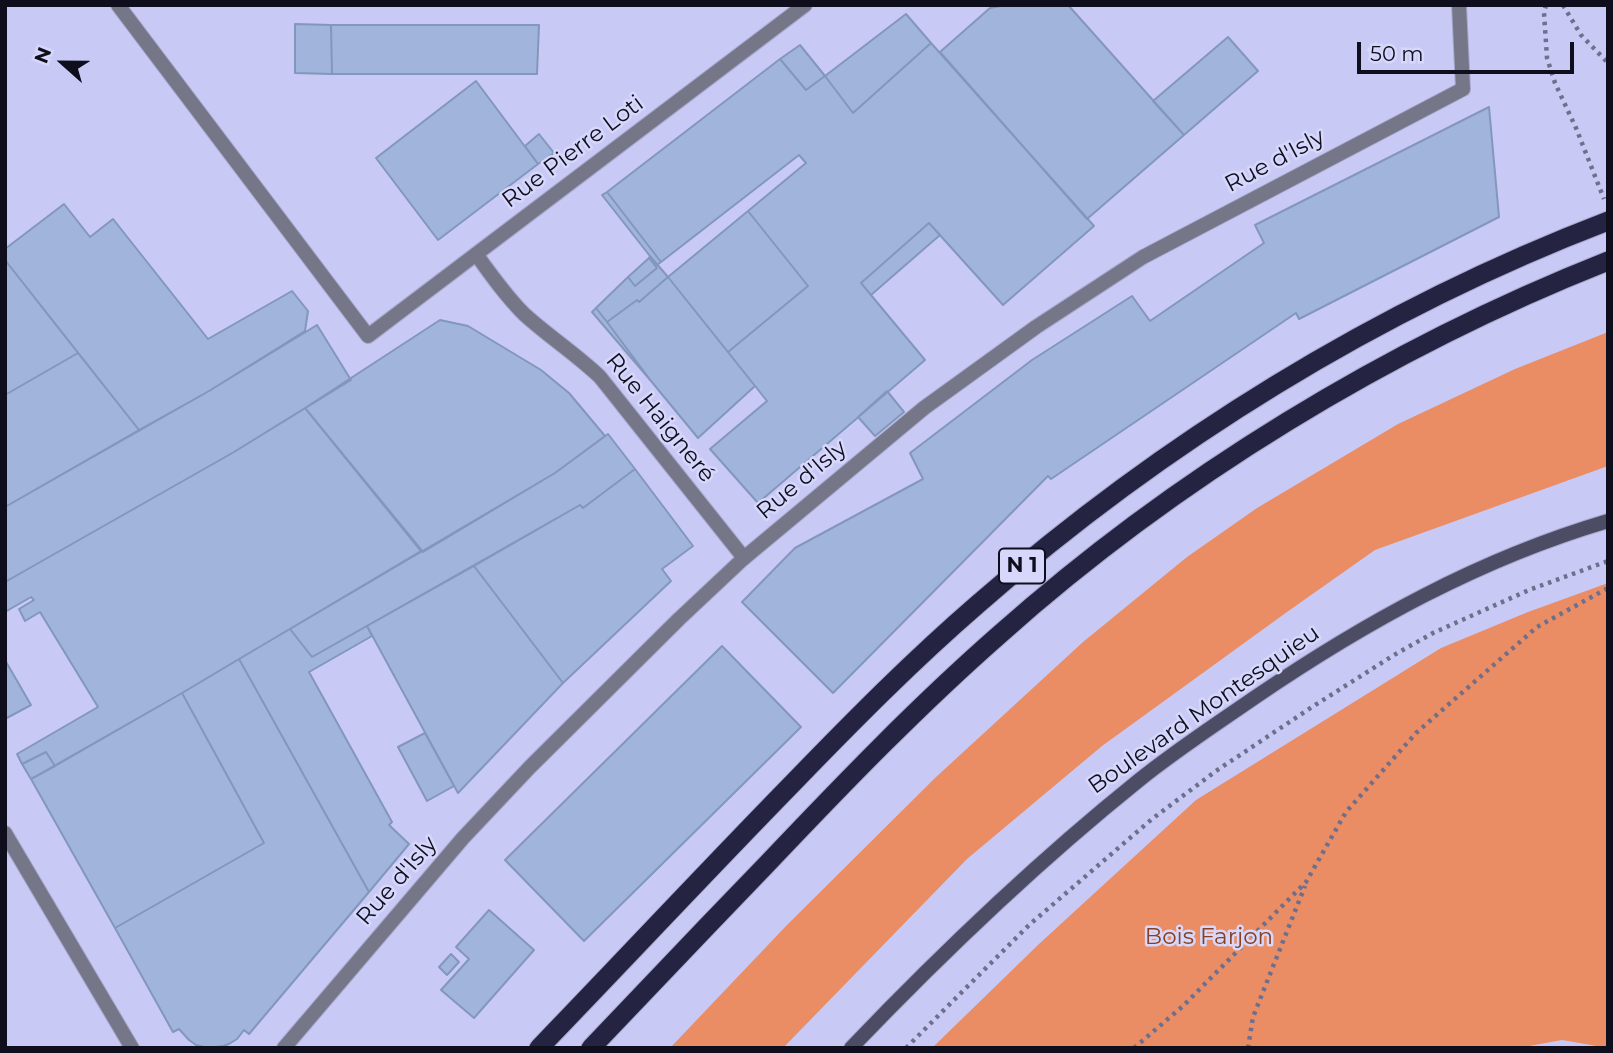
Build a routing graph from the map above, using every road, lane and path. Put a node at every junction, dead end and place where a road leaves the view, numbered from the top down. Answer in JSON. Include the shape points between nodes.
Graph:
{"nodes":[{"id":1,"x":118,"y":5,"type":"edge"},
{"id":2,"x":805,"y":5,"type":"edge"},
{"id":3,"x":1459,"y":5,"type":"edge"},
{"id":4,"x":1546,"y":5,"type":"edge"},
{"id":5,"x":1563,"y":5,"type":"edge"},
{"id":6,"x":1608,"y":63,"type":"edge"},
{"id":7,"x":1608,"y":209,"type":"edge"},
{"id":8,"x":1608,"y":221,"type":"edge"},
{"id":9,"x":475,"y":254,"type":"junction"},
{"id":10,"x":1608,"y":261,"type":"edge"},
{"id":11,"x":1608,"y":521,"type":"edge"},
{"id":12,"x":744,"y":558,"type":"junction"},
{"id":13,"x":1608,"y":561,"type":"edge"},
{"id":14,"x":1608,"y":588,"type":"edge"},
{"id":15,"x":5,"y":833,"type":"edge"},
{"id":16,"x":1306,"y":881,"type":"junction"},
{"id":17,"x":132,"y":1048,"type":"edge"},
{"id":18,"x":284,"y":1048,"type":"edge"},
{"id":19,"x":539,"y":1048,"type":"edge"},
{"id":20,"x":590,"y":1048,"type":"edge"},
{"id":21,"x":851,"y":1048,"type":"edge"},
{"id":22,"x":906,"y":1048,"type":"edge"},
{"id":23,"x":1134,"y":1048,"type":"edge"},
{"id":24,"x":1248,"y":1048,"type":"edge"}],
"edges":[{"from":1,"to":9,"type":"street","name":"Rue Pierre Loti","via":[[368,336]]},
{"from":2,"to":9,"type":"street","name":"Rue Pierre Loti"},
{"from":3,"to":12,"type":"street","name":"Rue d'Isly","via":[[1463,89],[1174,239],[1101,283],[924,408]]},
{"from":4,"to":7,"type":"path","via":[[1547,58]]},
{"from":5,"to":6,"type":"path","via":[[1581,35]]},
{"from":8,"to":19,"type":"highway","number":"N 1","via":[[1471,279],[1343,346],[1227,415],[1086,515],[985,597],[876,699]]},
{"from":9,"to":12,"type":"street","name":"Rue Haigneré","via":[[526,316],[600,377]]},
{"from":10,"to":20,"type":"highway","number":"N 1","via":[[1466,324],[1337,393],[1270,432],[1113,542],[1001,632],[918,710]]},
{"from":11,"to":21,"type":"main road","name":"Boulevard Montesquieu","via":[[1431,591],[1331,647],[1226,717],[1139,779],[1012,888]]},
{"from":12,"to":18,"type":"street","name":"Rue d'Isly","via":[[508,789]]},
{"from":13,"to":22,"type":"path","via":[[1528,590],[1433,633],[1216,771],[1152,819],[1029,925]]},
{"from":14,"to":16,"type":"path","via":[[1537,626],[1416,733],[1346,812]]},
{"from":15,"to":17,"type":"street"},
{"from":16,"to":23,"type":"path","via":[[1183,1006]]},
{"from":16,"to":24,"type":"path","via":[[1253,1017]]}]}
